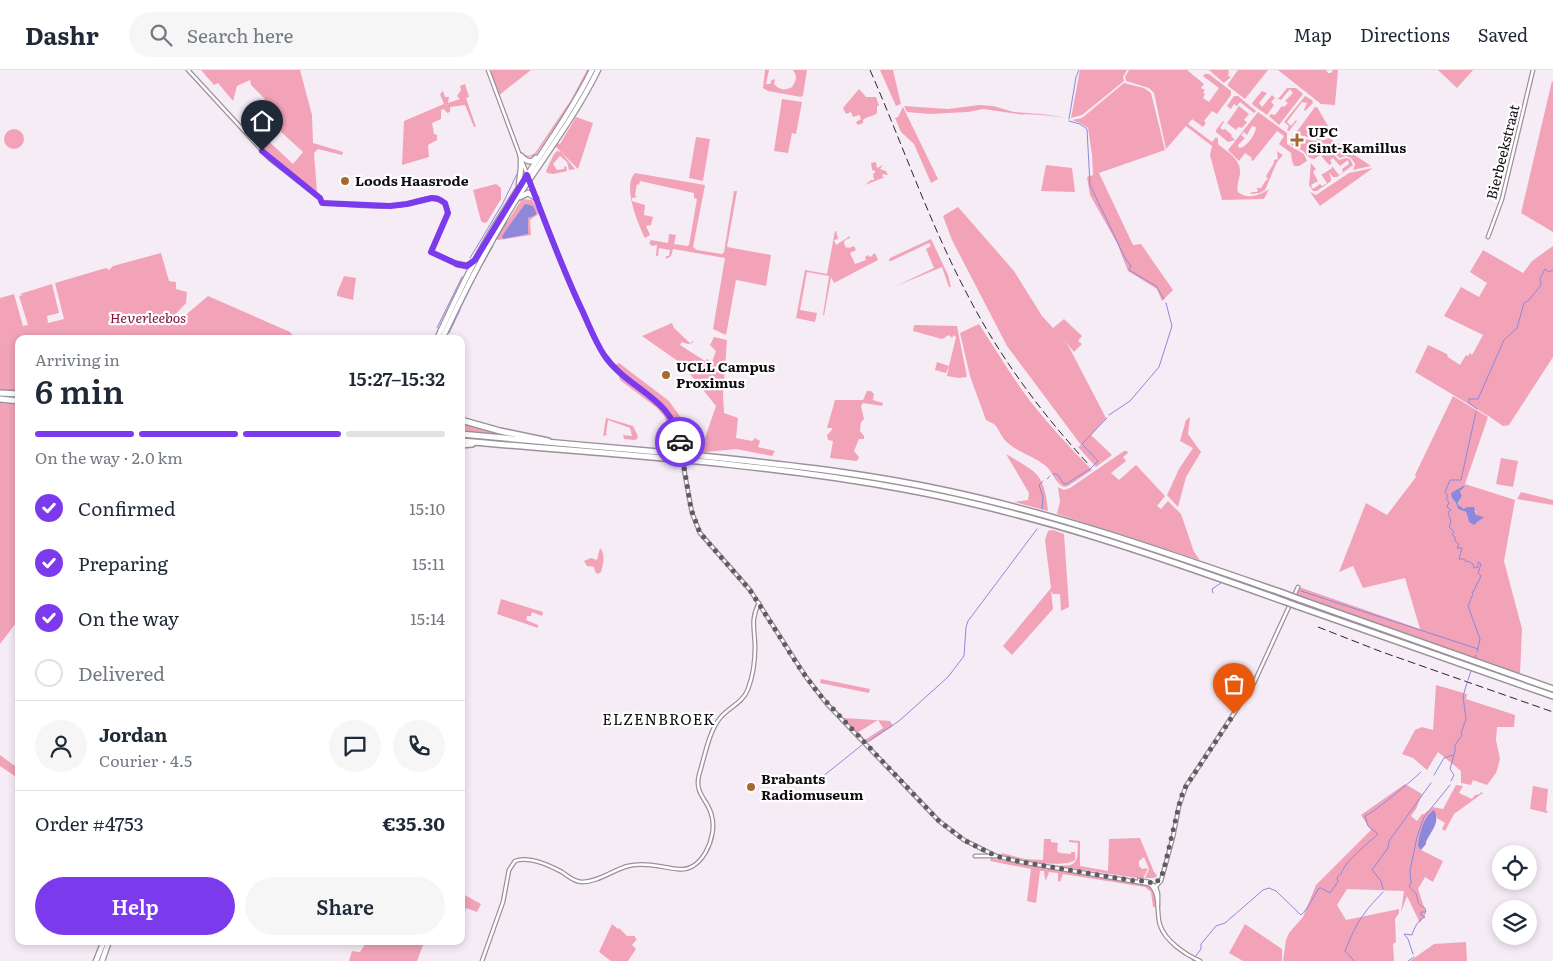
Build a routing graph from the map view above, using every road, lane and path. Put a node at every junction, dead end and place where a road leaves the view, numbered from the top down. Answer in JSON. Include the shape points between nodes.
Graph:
{"nodes":[{"id":1,"x":188,"y":70,"type":"edge"},
{"id":2,"x":488,"y":70,"type":"edge"},
{"id":3,"x":592,"y":70,"type":"edge"},
{"id":4,"x":598,"y":70,"type":"edge"},
{"id":5,"x":1533,"y":70,"type":"edge"},
{"id":6,"x":544,"y":150,"type":"junction"},
{"id":7,"x":520,"y":156,"type":"junction"},
{"id":8,"x":528,"y":178,"type":"junction"},
{"id":9,"x":519,"y":188,"type":"junction"},
{"id":10,"x":536,"y":198,"type":"junction"},
{"id":11,"x":515,"y":202,"type":"junction"},
{"id":12,"x":1488,"y":236,"type":"dead end"},
{"id":13,"x":457,"y":264,"type":"junction"},
{"id":14,"x":469,"y":267,"type":"junction"},
{"id":15,"x":466,"y":276,"type":"junction"},
{"id":16,"x":472,"y":276,"type":"junction"},
{"id":17,"x":439,"y":335,"type":"edge"},
{"id":18,"x":444,"y":335,"type":"edge"},
{"id":19,"x":0,"y":393,"type":"edge"},
{"id":20,"x":15,"y":394,"type":"edge"},
{"id":21,"x":0,"y":399,"type":"edge"},
{"id":22,"x":15,"y":401,"type":"edge"},
{"id":23,"x":465,"y":421,"type":"edge"},
{"id":24,"x":465,"y":434,"type":"edge"},
{"id":25,"x":465,"y":441,"type":"edge"},
{"id":26,"x":477,"y":442,"type":"junction"},
{"id":27,"x":554,"y":443,"type":"junction"},
{"id":28,"x":465,"y":444,"type":"edge"},
{"id":29,"x":1298,"y":587,"type":"dead end"},
{"id":30,"x":759,"y":603,"type":"junction"},
{"id":31,"x":1553,"y":689,"type":"edge"},
{"id":32,"x":1553,"y":696,"type":"edge"},
{"id":33,"x":980,"y":852,"type":"junction"},
{"id":34,"x":992,"y":853,"type":"junction"},
{"id":35,"x":995,"y":856,"type":"junction"},
{"id":36,"x":990,"y":857,"type":"junction"},
{"id":37,"x":1154,"y":886,"type":"junction"},
{"id":38,"x":102,"y":945,"type":"edge"},
{"id":39,"x":108,"y":945,"type":"edge"},
{"id":40,"x":96,"y":961,"type":"edge"},
{"id":41,"x":102,"y":961,"type":"edge"},
{"id":42,"x":482,"y":961,"type":"edge"},
{"id":43,"x":1200,"y":961,"type":"edge"}],
"edges":[{"from":1,"to":13,"type":"street","via":[[254,144],[322,203],[390,206],[432,198],[445,203],[448,213],[431,252]]},
{"from":2,"to":7,"type":"street"},
{"from":3,"to":6,"type":"highway"},
{"from":4,"to":8,"type":"highway"},
{"from":5,"to":12,"type":"street","name":"Bierbeekstraat","via":[[1502,199]]},
{"from":6,"to":7,"type":"highway","via":[[533,161]]},
{"from":6,"to":8,"type":"highway"},
{"from":7,"to":8,"type":"street"},
{"from":7,"to":9,"type":"highway"},
{"from":8,"to":9,"type":"highway"},
{"from":8,"to":10,"type":"street"},
{"from":8,"to":11,"type":"highway"},
{"from":9,"to":14,"type":"highway"},
{"from":10,"to":11,"type":"highway","via":[[526,193]]},
{"from":10,"to":30,"type":"street","bridge":true,"via":[[600,348],[625,378],[664,408],[674,424],[692,513],[700,533]]},
{"from":11,"to":16,"type":"highway"},
{"from":13,"to":14,"type":"highway"},
{"from":13,"to":15,"type":"highway"},
{"from":14,"to":15,"type":"highway"},
{"from":14,"to":16,"type":"highway"},
{"from":15,"to":17,"type":"highway"},
{"from":16,"to":18,"type":"highway"},
{"from":19,"to":20,"type":"highway"},
{"from":21,"to":22,"type":"highway"},
{"from":23,"to":27,"type":"highway"},
{"from":24,"to":27,"type":"highway"},
{"from":25,"to":26,"type":"highway"},
{"from":26,"to":28,"type":"highway"},
{"from":26,"to":32,"type":"highway","bridge":true,"via":[[805,474],[906,489],[985,506],[1063,526],[1150,554]]},
{"from":27,"to":31,"type":"highway","bridge":true,"via":[[806,467],[946,491],[1025,510],[1184,559]]},
{"from":29,"to":37,"type":"street","via":[[1254,683],[1186,786],[1161,878]]},
{"from":30,"to":33,"type":"street","via":[[799,667],[827,704],[939,821]]},
{"from":30,"to":42,"type":"street","via":[[753,622],[754,658],[748,689],[715,724],[698,779],[699,793],[712,814],[713,822],[711,839],[703,857],[685,869],[633,865],[582,882],[525,859],[515,861],[509,870],[502,906]]},
{"from":33,"to":34,"type":"street"},
{"from":33,"to":36,"type":"street"},
{"from":34,"to":35,"type":"street"},
{"from":34,"to":36,"type":"street"},
{"from":35,"to":36,"type":"street"},
{"from":35,"to":37,"type":"street"},
{"from":37,"to":43,"type":"street","via":[[1160,924],[1166,936]]},
{"from":38,"to":40,"type":"highway"},
{"from":39,"to":41,"type":"highway"}]}
